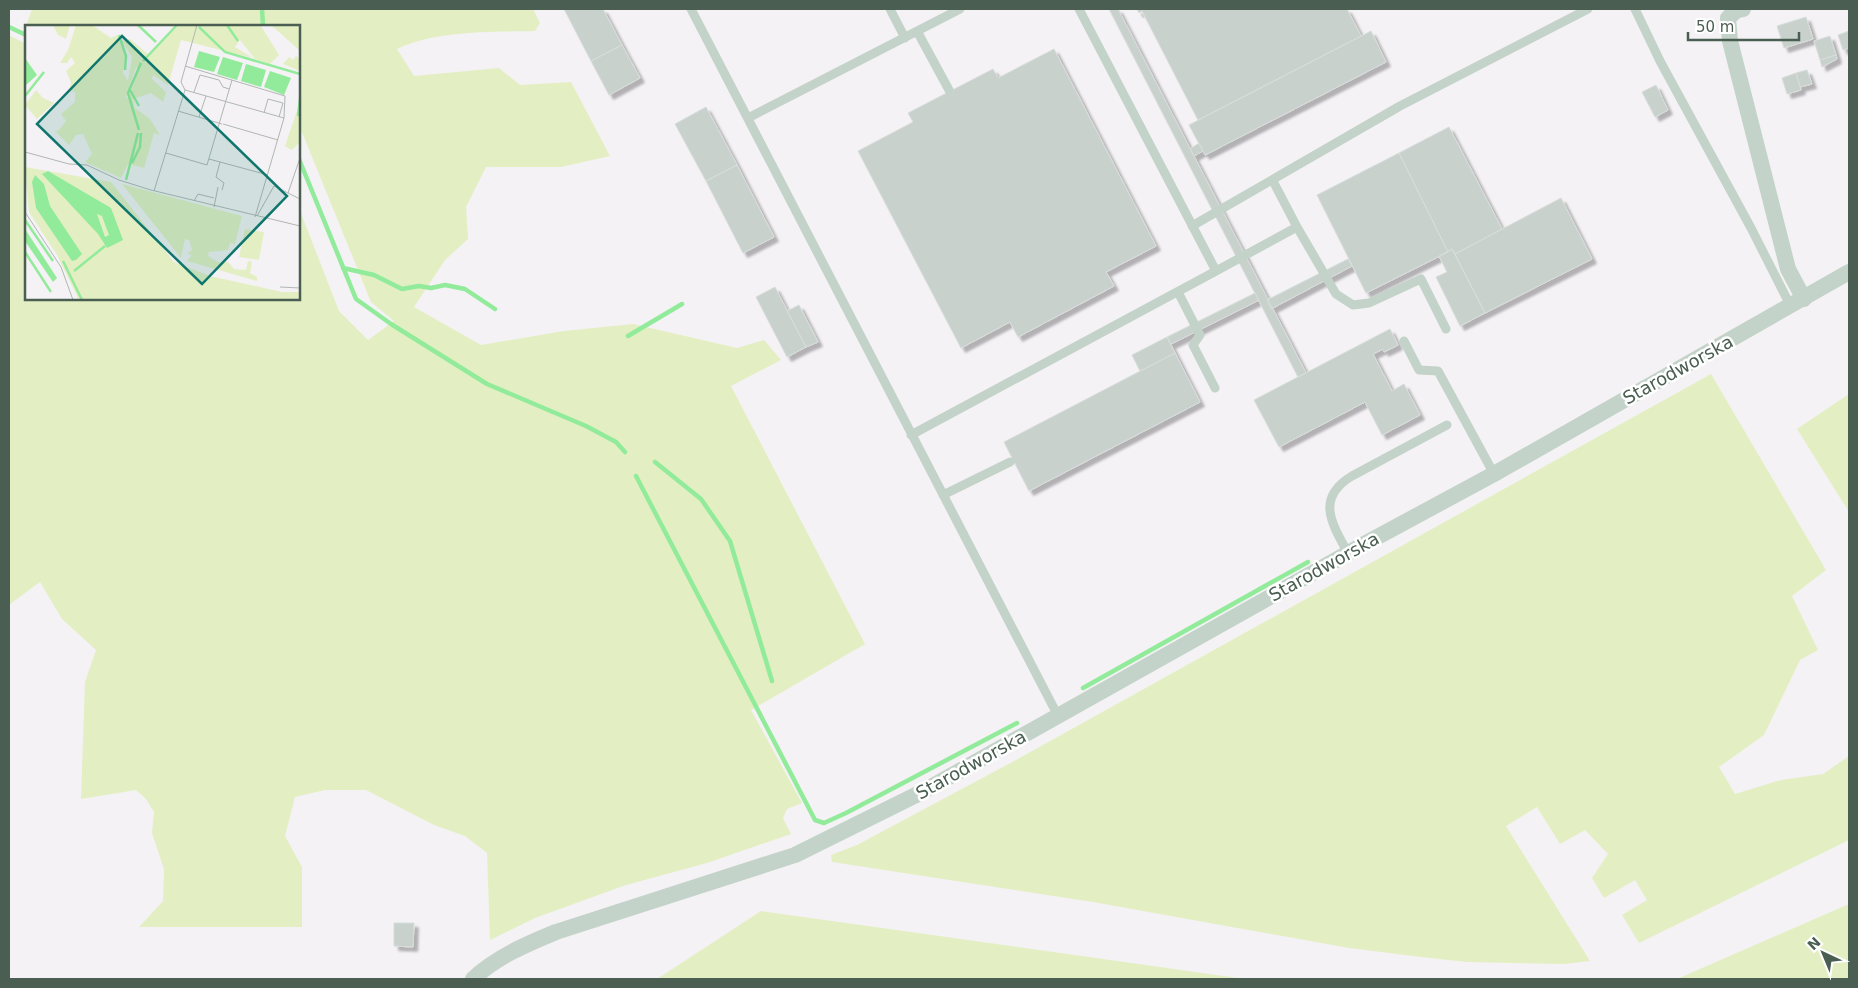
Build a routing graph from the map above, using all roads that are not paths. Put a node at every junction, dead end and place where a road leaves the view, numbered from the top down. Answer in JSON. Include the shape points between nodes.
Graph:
{"nodes":[{"id":1,"x":691,"y":9,"type":"edge"},
{"id":2,"x":890,"y":9,"type":"edge"},
{"id":3,"x":960,"y":9,"type":"edge"},
{"id":4,"x":1079,"y":9,"type":"edge"},
{"id":5,"x":1588,"y":9,"type":"edge"},
{"id":6,"x":1635,"y":9,"type":"edge"},
{"id":7,"x":1743,"y":9,"type":"edge"},
{"id":8,"x":918,"y":31,"type":"junction"},
{"id":9,"x":905,"y":38,"type":"junction"},
{"id":10,"x":949,"y":90,"type":"dead end"},
{"id":11,"x":748,"y":118,"type":"junction"},
{"id":12,"x":1273,"y":181,"type":"junction"},
{"id":13,"x":1192,"y":226,"type":"junction"},
{"id":14,"x":1297,"y":227,"type":"junction"},
{"id":15,"x":1216,"y":271,"type":"junction"},
{"id":16,"x":1849,"y":272,"type":"edge"},
{"id":17,"x":1178,"y":292,"type":"junction"},
{"id":18,"x":1797,"y":303,"type":"junction"},
{"id":19,"x":1446,"y":329,"type":"dead end"},
{"id":20,"x":1404,"y":341,"type":"dead end"},
{"id":21,"x":1214,"y":388,"type":"dead end"},
{"id":22,"x":1447,"y":425,"type":"dead end"},
{"id":23,"x":911,"y":435,"type":"junction"},
{"id":24,"x":1010,"y":462,"type":"dead end"},
{"id":25,"x":1494,"y":474,"type":"junction"},
{"id":26,"x":943,"y":495,"type":"junction"},
{"id":27,"x":1348,"y":553,"type":"junction"},
{"id":28,"x":1058,"y":716,"type":"junction"},
{"id":29,"x":473,"y":979,"type":"edge"}],
"edges":[{"from":1,"to":11,"type":"lane"},
{"from":2,"to":9,"type":"lane"},
{"from":3,"to":8,"type":"lane"},
{"from":4,"to":13,"type":"lane"},
{"from":5,"to":12,"type":"lane","via":[[1400,106]]},
{"from":6,"to":18,"type":"lane","via":[[1746,219]]},
{"from":7,"to":18,"type":"street","via":[[1728,18],[1730,41]]},
{"from":8,"to":9,"type":"lane"},
{"from":8,"to":10,"type":"lane"},
{"from":9,"to":11,"type":"lane"},
{"from":11,"to":23,"type":"lane"},
{"from":12,"to":13,"type":"lane"},
{"from":12,"to":14,"type":"lane"},
{"from":13,"to":15,"type":"lane"},
{"from":14,"to":15,"type":"lane"},
{"from":14,"to":19,"type":"lane","via":[[1336,294],[1353,305],[1369,303],[1421,279]]},
{"from":15,"to":17,"type":"lane"},
{"from":16,"to":18,"type":"street","name":"Starodworska"},
{"from":17,"to":21,"type":"lane","via":[[1200,335],[1193,345]]},
{"from":17,"to":23,"type":"lane"},
{"from":18,"to":25,"type":"street","name":"Starodworska"},
{"from":20,"to":25,"type":"lane","via":[[1419,370],[1438,371]]},
{"from":22,"to":27,"type":"lane","via":[[1341,482],[1334,492],[1329,511]]},
{"from":23,"to":26,"type":"lane"},
{"from":24,"to":26,"type":"lane"},
{"from":25,"to":27,"type":"street","name":"Starodworska"},
{"from":26,"to":28,"type":"lane"},
{"from":27,"to":28,"type":"street","name":"Starodworska"},
{"from":28,"to":29,"type":"street","name":"Starodworska","via":[[922,792],[795,855],[556,932],[517,949]]}]}
